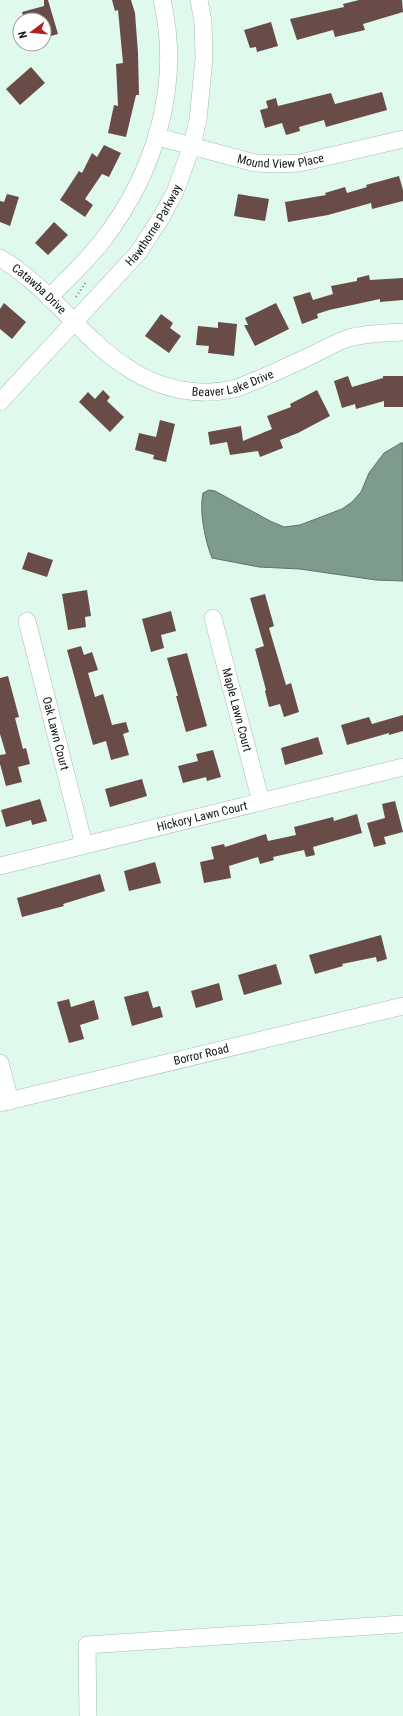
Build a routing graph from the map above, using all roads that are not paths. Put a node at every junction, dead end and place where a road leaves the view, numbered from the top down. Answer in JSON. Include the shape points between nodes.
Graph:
{"nodes":[{"id":1,"x":162,"y":0,"type":"edge"},
{"id":2,"x":202,"y":1,"type":"edge"},
{"id":3,"x":158,"y":137,"type":"junction"},
{"id":4,"x":403,"y":139,"type":"edge"},
{"id":5,"x":192,"y":145,"type":"junction"},
{"id":6,"x":0,"y":258,"type":"edge"},
{"id":7,"x":49,"y":298,"type":"junction"},
{"id":8,"x":75,"y":322,"type":"junction"},
{"id":9,"x":403,"y":332,"type":"edge"},
{"id":10,"x":0,"y":402,"type":"edge"},
{"id":11,"x":213,"y":618,"type":"dead end"},
{"id":12,"x":27,"y":621,"type":"dead end"},
{"id":13,"x":403,"y":767,"type":"edge"},
{"id":14,"x":261,"y":802,"type":"junction"},
{"id":15,"x":84,"y":845,"type":"junction"},
{"id":16,"x":0,"y":866,"type":"edge"},
{"id":17,"x":403,"y":1006,"type":"edge"},
{"id":18,"x":0,"y":1063,"type":"edge"},
{"id":19,"x":5,"y":1102,"type":"edge"},
{"id":20,"x":403,"y":1624,"type":"edge"},
{"id":21,"x":88,"y":1716,"type":"edge"}],
"edges":[{"from":1,"to":3,"type":"street","via":[[168,40],[168,73]]},
{"from":2,"to":5,"type":"street","name":"Hawthorne Parkway","via":[[204,58],[198,120]]},
{"from":3,"to":5,"type":"street","name":"Mound View Place"},
{"from":3,"to":7,"type":"street","via":[[137,189],[115,224],[102,242]]},
{"from":4,"to":5,"type":"street","name":"Mound View Place","via":[[300,163],[279,164],[255,163]]},
{"from":5,"to":8,"type":"street","name":"Hawthorne Parkway","via":[[175,192],[138,253]]},
{"from":6,"to":7,"type":"street","name":"Catawba Drive"},
{"from":7,"to":8,"type":"street","name":"Catawba Drive"},
{"from":8,"to":9,"type":"street","name":"Beaver Lake Drive","via":[[103,350],[146,380],[189,391],[211,392],[240,387],[349,338]]},
{"from":8,"to":10,"type":"street","name":"Hawthorne Parkway"},
{"from":11,"to":14,"type":"street","name":"Maple Lawn Court"},
{"from":12,"to":15,"type":"street","name":"Oak Lawn Court"},
{"from":13,"to":14,"type":"street","name":"Hickory Lawn Court"},
{"from":14,"to":15,"type":"street","name":"Hickory Lawn Court"},
{"from":15,"to":16,"type":"street","name":"Hickory Lawn Court"},
{"from":17,"to":19,"type":"street","name":"Borror Road"},
{"from":18,"to":19,"type":"street"},
{"from":20,"to":21,"type":"street","via":[[87,1646]]}]}
